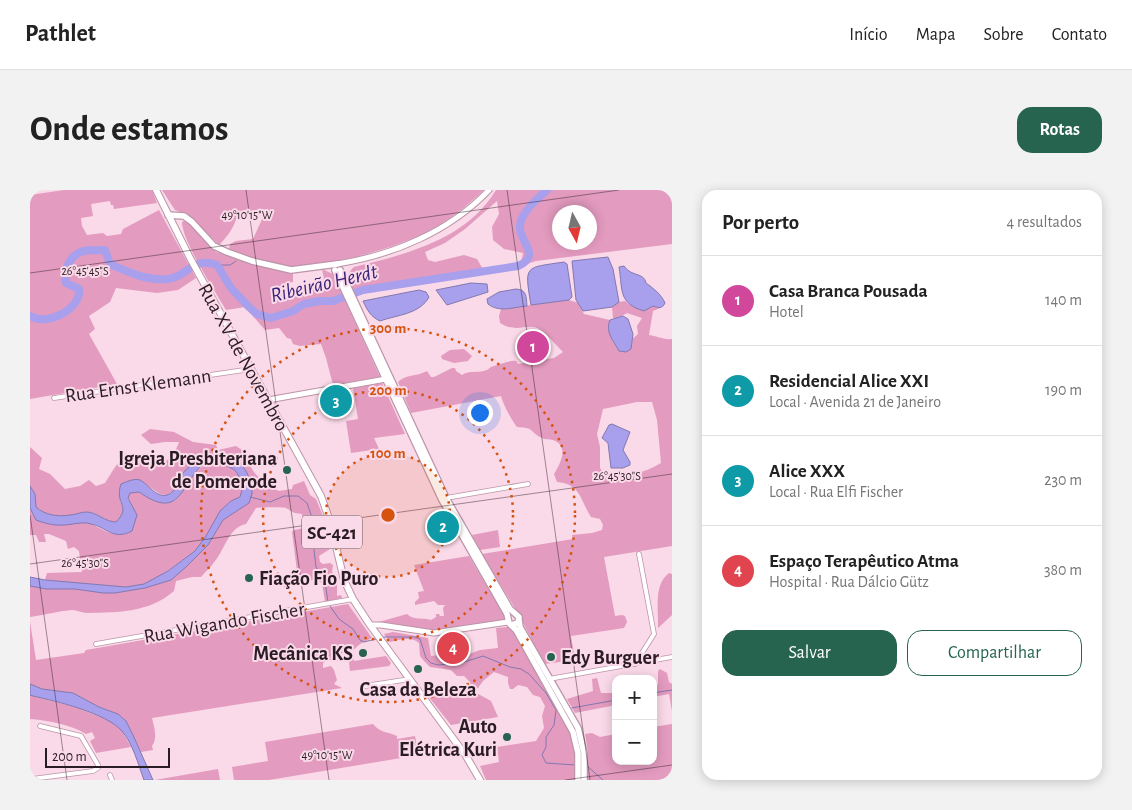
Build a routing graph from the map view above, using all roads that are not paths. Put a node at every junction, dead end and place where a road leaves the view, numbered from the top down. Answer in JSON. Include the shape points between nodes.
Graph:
{"nodes":[{"id":1,"x":156,"y":190,"type":"edge"},
{"id":2,"x":489,"y":190,"type":"edge"},
{"id":3,"x":168,"y":215,"type":"junction"},
{"id":4,"x":337,"y":268,"type":"junction"},
{"id":5,"x":350,"y":297,"type":"junction"},
{"id":6,"x":251,"y":369,"type":"junction"},
{"id":7,"x":386,"y":379,"type":"junction"},
{"id":8,"x":54,"y":398,"type":"dead end"},
{"id":9,"x":268,"y":400,"type":"junction"},
{"id":10,"x":528,"y":484,"type":"dead end"},
{"id":11,"x":446,"y":498,"type":"junction"},
{"id":12,"x":639,"y":554,"type":"dead end"},
{"id":13,"x":353,"y":599,"type":"junction"},
{"id":14,"x":514,"y":614,"type":"junction"},
{"id":15,"x":520,"y":620,"type":"junction"},
{"id":16,"x":509,"y":622,"type":"junction"},
{"id":17,"x":370,"y":625,"type":"junction"},
{"id":18,"x":96,"y":644,"type":"dead end"},
{"id":19,"x":672,"y":657,"type":"edge"},
{"id":20,"x":635,"y":664,"type":"junction"},
{"id":21,"x":410,"y":679,"type":"junction"},
{"id":22,"x":548,"y":680,"type":"junction"},
{"id":23,"x":366,"y":686,"type":"dead end"},
{"id":24,"x":40,"y":726,"type":"dead end"},
{"id":25,"x":582,"y":764,"type":"junction"},
{"id":26,"x":110,"y":775,"type":"dead end"},
{"id":27,"x":32,"y":779,"type":"edge"},
{"id":28,"x":112,"y":780,"type":"edge"},
{"id":29,"x":480,"y":780,"type":"edge"},
{"id":30,"x":578,"y":780,"type":"edge"},
{"id":31,"x":584,"y":780,"type":"edge"}],
"edges":[{"from":1,"to":3,"type":"main road","name":"Rua XV de Novembro","number":"SC-421"},
{"from":2,"to":4,"type":"street","via":[[434,233]]},
{"from":3,"to":4,"type":"main road","via":[[189,219],[214,246],[236,256],[282,268]]},
{"from":3,"to":6,"type":"main road","name":"Rua XV de Novembro","number":"SC-421"},
{"from":4,"to":5,"type":"main road"},
{"from":5,"to":7,"type":"main road"},
{"from":5,"to":11,"type":"main road"},
{"from":6,"to":8,"type":"street","name":"Rua Ernst Klemann"},
{"from":6,"to":9,"type":"main road","name":"Rua XV de Novembro","number":"SC-421"},
{"from":7,"to":9,"type":"street"},
{"from":7,"to":16,"type":"main road","via":[[442,500]]},
{"from":9,"to":13,"type":"main road","name":"Rua XV de Novembro","number":"SC-421","via":[[324,504],[344,580]]},
{"from":10,"to":11,"type":"street"},
{"from":11,"to":14,"type":"main road"},
{"from":12,"to":20,"type":"street","via":[[654,634]]},
{"from":13,"to":17,"type":"main road","name":"Rua XV de Novembro","number":"SC-421"},
{"from":13,"to":18,"type":"street","name":"Rua Wigando Fischer"},
{"from":14,"to":15,"type":"main road"},
{"from":14,"to":16,"type":"main road","via":[[509,616]]},
{"from":15,"to":16,"type":"main road","via":[[516,625]]},
{"from":15,"to":22,"type":"main road","via":[[520,628]]},
{"from":16,"to":17,"type":"street","via":[[434,633]]},
{"from":16,"to":22,"type":"main road"},
{"from":17,"to":21,"type":"main road","name":"Rua XV de Novembro","number":"SC-421"},
{"from":19,"to":20,"type":"street"},
{"from":20,"to":22,"type":"street"},
{"from":21,"to":23,"type":"street"},
{"from":21,"to":29,"type":"main road","name":"Rua XV de Novembro","number":"SC-421"},
{"from":22,"to":25,"type":"main road","via":[[576,731]]},
{"from":24,"to":27,"type":"street","via":[[81,736],[98,768]]},
{"from":25,"to":30,"type":"main road"},
{"from":25,"to":31,"type":"main road"},
{"from":26,"to":28,"type":"street"}]}
